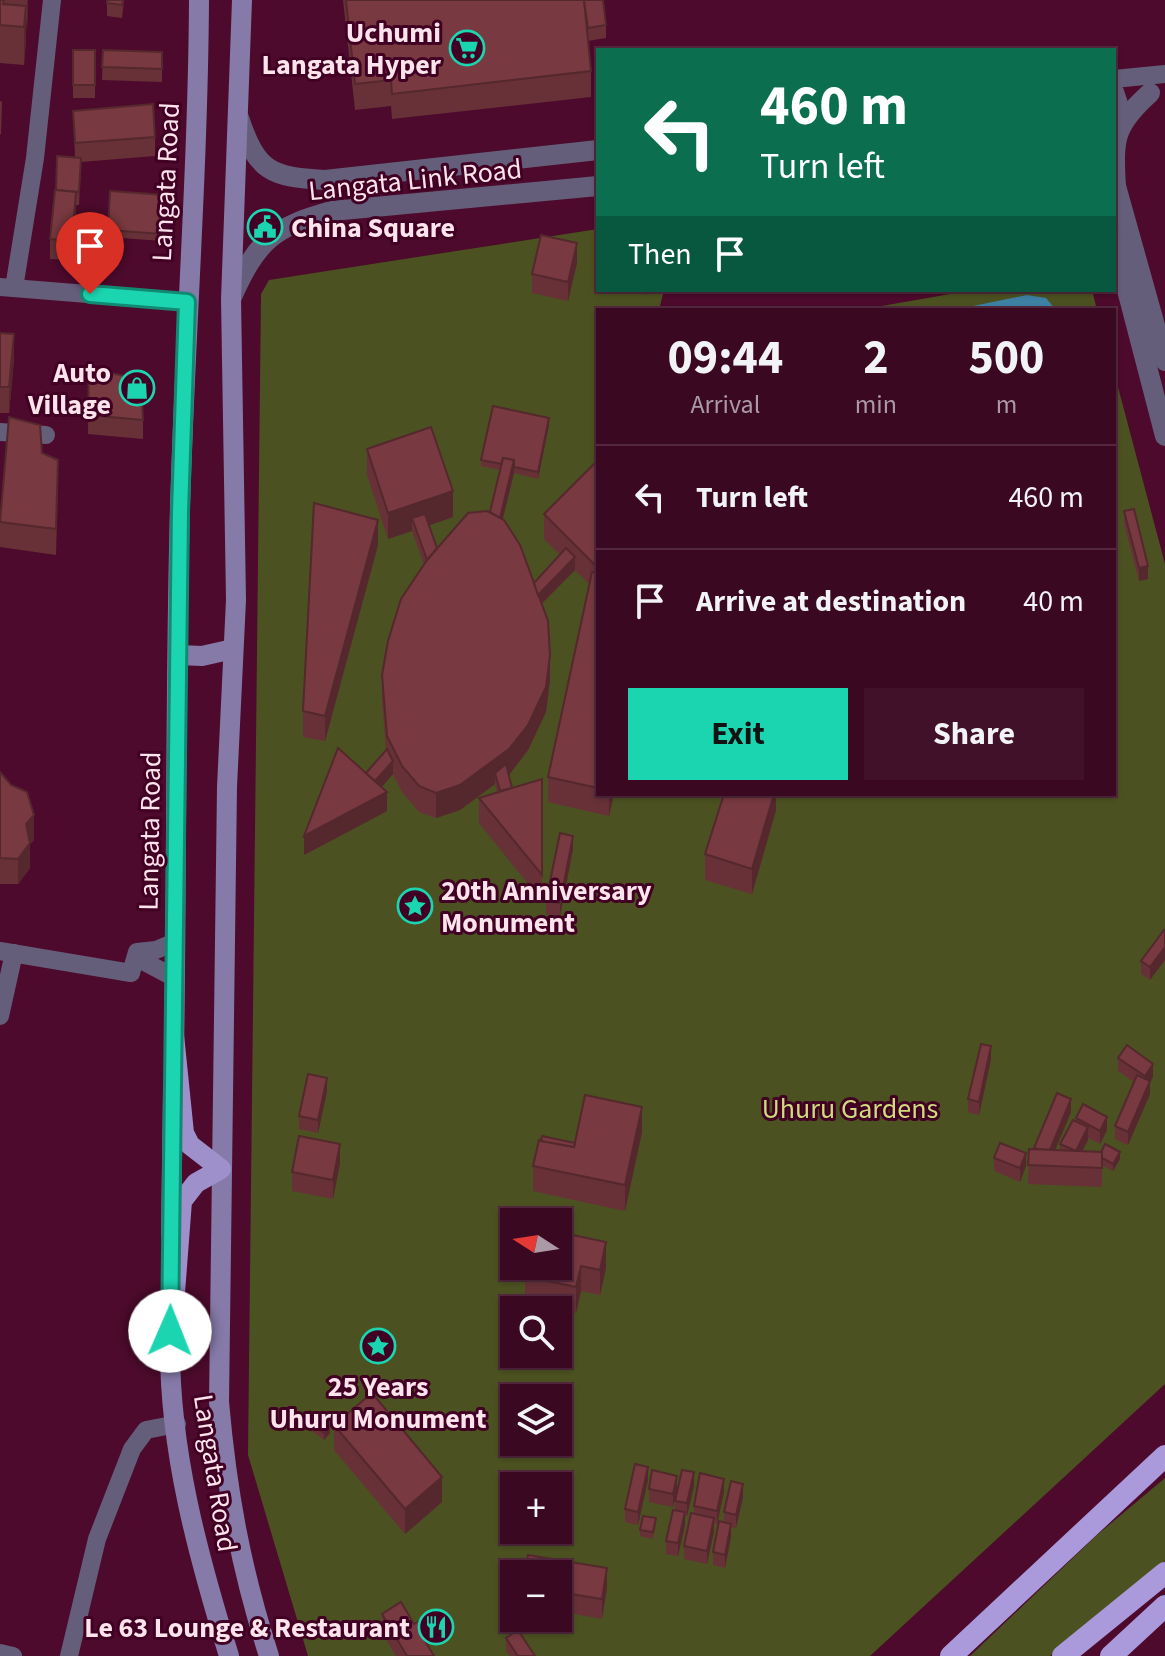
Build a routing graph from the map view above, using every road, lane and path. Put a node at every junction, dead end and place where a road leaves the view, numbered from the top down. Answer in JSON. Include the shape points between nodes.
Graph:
{"nodes":[{"id":1,"x":52,"y":0,"type":"edge"},
{"id":2,"x":199,"y":0,"type":"edge"},
{"id":3,"x":242,"y":0,"type":"edge"},
{"id":4,"x":1165,"y":74,"type":"edge"},
{"id":5,"x":1116,"y":79,"type":"edge"},
{"id":6,"x":1157,"y":90,"type":"edge"},
{"id":7,"x":1116,"y":108,"type":"edge"},
{"id":8,"x":238,"y":115,"type":"junction"},
{"id":9,"x":1116,"y":148,"type":"edge"},
{"id":10,"x":596,"y":150,"type":"edge"},
{"id":11,"x":596,"y":186,"type":"edge"},
{"id":12,"x":1116,"y":189,"type":"edge"},
{"id":13,"x":1116,"y":248,"type":"edge"},
{"id":14,"x":7,"y":287,"type":"edge"},
{"id":15,"x":231,"y":299,"type":"junction"},
{"id":16,"x":187,"y":302,"type":"junction"},
{"id":17,"x":1165,"y":361,"type":"edge"},
{"id":18,"x":0,"y":432,"type":"edge"},
{"id":19,"x":46,"y":435,"type":"dead end"},
{"id":20,"x":1165,"y":436,"type":"edge"},
{"id":21,"x":233,"y":649,"type":"junction"},
{"id":22,"x":179,"y":655,"type":"junction"},
{"id":23,"x":175,"y":942,"type":"junction"},
{"id":24,"x":7,"y":952,"type":"edge"},
{"id":25,"x":131,"y":973,"type":"junction"},
{"id":26,"x":175,"y":978,"type":"junction"},
{"id":27,"x":0,"y":1016,"type":"edge"},
{"id":28,"x":174,"y":1035,"type":"junction"},
{"id":29,"x":221,"y":1169,"type":"junction"},
{"id":30,"x":170,"y":1358,"type":"junction"},
{"id":31,"x":177,"y":1424,"type":"junction"},
{"id":32,"x":1165,"y":1456,"type":"edge"},
{"id":33,"x":1165,"y":1573,"type":"edge"},
{"id":34,"x":1165,"y":1606,"type":"edge"},
{"id":35,"x":0,"y":1653,"type":"edge"},
{"id":36,"x":13,"y":1656,"type":"edge"},
{"id":37,"x":69,"y":1656,"type":"edge"},
{"id":38,"x":229,"y":1656,"type":"edge"},
{"id":39,"x":269,"y":1656,"type":"edge"},
{"id":40,"x":951,"y":1656,"type":"edge"},
{"id":41,"x":1063,"y":1656,"type":"edge"},
{"id":42,"x":1111,"y":1656,"type":"edge"}],
"edges":[{"from":1,"to":14,"type":"street","via":[[35,158]]},
{"from":2,"to":16,"type":"main road","name":"Langata Road","via":[[198,129]]},
{"from":3,"to":8,"type":"main road","name":"Langata Road"},
{"from":4,"to":5,"type":"street"},
{"from":6,"to":7,"type":"street"},
{"from":6,"to":9,"type":"street","via":[[1126,114]]},
{"from":8,"to":10,"type":"street","name":"Langata Link Road","via":[[247,145],[263,166],[283,177],[325,180]]},
{"from":8,"to":15,"type":"main road","name":"Langata Road"},
{"from":11,"to":15,"type":"street","name":"Langata Link Road","via":[[332,211],[294,221],[259,246]]},
{"from":12,"to":17,"type":"street"},
{"from":13,"to":20,"type":"street"},
{"from":14,"to":16,"type":"street"},
{"from":15,"to":21,"type":"main road","name":"Langata Road"},
{"from":16,"to":22,"type":"main road","name":"Langata Road"},
{"from":18,"to":19,"type":"street"},
{"from":21,"to":22,"type":"main road"},
{"from":21,"to":29,"type":"main road","name":"Langata Road"},
{"from":22,"to":23,"type":"main road","name":"Langata Road"},
{"from":23,"to":25,"type":"street","via":[[137,952]]},
{"from":23,"to":26,"type":"main road","name":"Langata Road"},
{"from":24,"to":25,"type":"street"},
{"from":24,"to":27,"type":"street"},
{"from":25,"to":26,"type":"street","via":[[136,958]]},
{"from":26,"to":28,"type":"main road","name":"Langata Road"},
{"from":28,"to":29,"type":"main road","via":[[184,1133],[190,1145]]},
{"from":28,"to":30,"type":"main road","name":"Langata Road"},
{"from":29,"to":30,"type":"main road","via":[[196,1183],[182,1201]]},
{"from":29,"to":39,"type":"main road","name":"Langata Road","via":[[219,1402],[228,1499]]},
{"from":30,"to":31,"type":"main road","name":"Langata Road"},
{"from":31,"to":37,"type":"street","via":[[146,1430],[132,1449],[97,1539]]},
{"from":31,"to":38,"type":"main road","name":"Langata Road","via":[[195,1540]]},
{"from":32,"to":40,"type":"highway"},
{"from":33,"to":41,"type":"highway"},
{"from":34,"to":42,"type":"highway"},
{"from":35,"to":36,"type":"street"}]}
